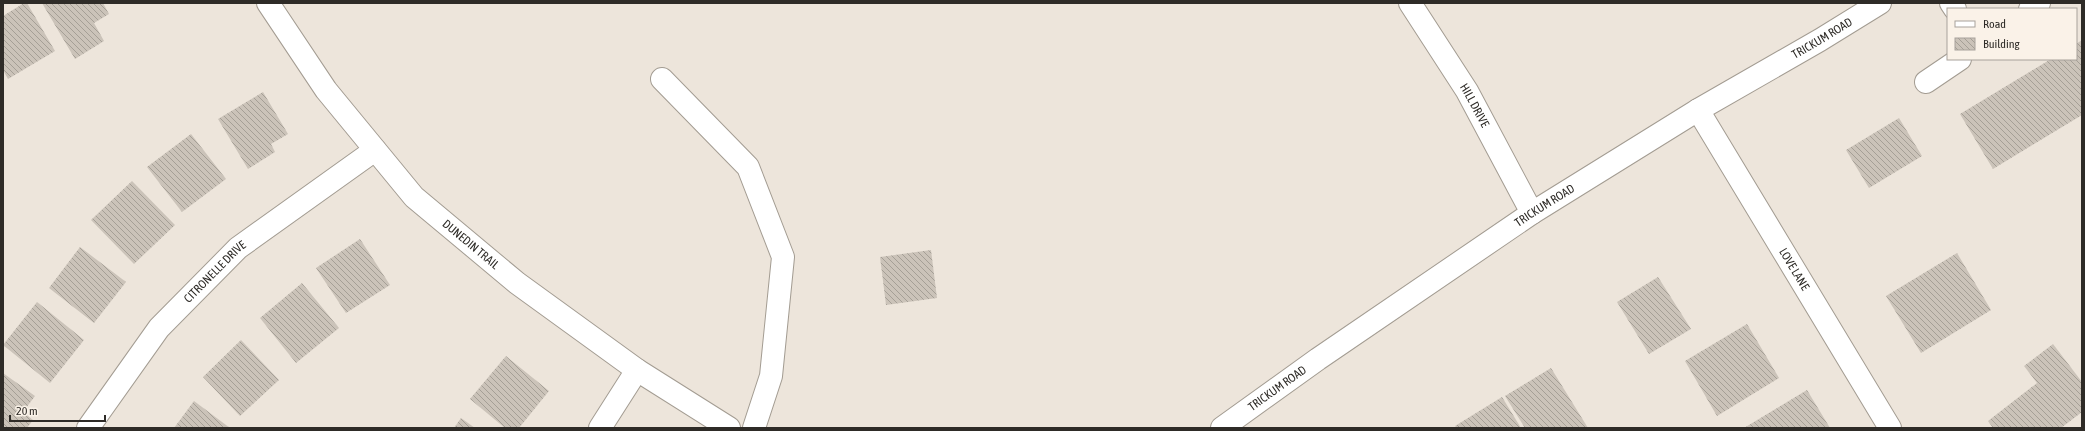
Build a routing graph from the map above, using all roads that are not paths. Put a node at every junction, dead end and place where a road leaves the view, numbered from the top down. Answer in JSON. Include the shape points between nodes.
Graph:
{"nodes":[{"id":1,"x":268,"y":3,"type":"edge"},
{"id":2,"x":1410,"y":3,"type":"edge"},
{"id":3,"x":1880,"y":3,"type":"edge"},
{"id":4,"x":1959,"y":60,"type":"edge"},
{"id":5,"x":662,"y":79,"type":"dead end"},
{"id":6,"x":1926,"y":82,"type":"dead end"},
{"id":7,"x":1698,"y":110,"type":"junction"},
{"id":8,"x":375,"y":150,"type":"junction"},
{"id":9,"x":1532,"y":213,"type":"junction"},
{"id":10,"x":637,"y":370,"type":"junction"},
{"id":11,"x":88,"y":428,"type":"edge"},
{"id":12,"x":600,"y":428,"type":"edge"},
{"id":13,"x":729,"y":428,"type":"edge"},
{"id":14,"x":754,"y":428,"type":"edge"},
{"id":15,"x":1222,"y":428,"type":"edge"},
{"id":16,"x":1890,"y":428,"type":"edge"}],
"edges":[{"from":1,"to":8,"type":"street","name":"DUNEDIN TRAIL","via":[[326,90]]},
{"from":2,"to":9,"type":"street","name":"HILL DRIVE","via":[[1467,91]]},
{"from":3,"to":7,"type":"street","name":"TRICKUM ROAD"},
{"from":4,"to":6,"type":"street"},
{"from":5,"to":14,"type":"street","via":[[748,167],[783,257],[771,376]]},
{"from":7,"to":9,"type":"street","name":"TRICKUM ROAD"},
{"from":7,"to":16,"type":"street","name":"LOVE LANE"},
{"from":8,"to":10,"type":"street","name":"DUNEDIN TRAIL","via":[[414,198],[517,283]]},
{"from":8,"to":11,"type":"street","name":"CITRONELLE DRIVE","via":[[238,248],[159,328]]},
{"from":9,"to":15,"type":"street","name":"TRICKUM ROAD"},
{"from":10,"to":12,"type":"street"},
{"from":10,"to":13,"type":"street","name":"DUNEDIN TRAIL"}]}
